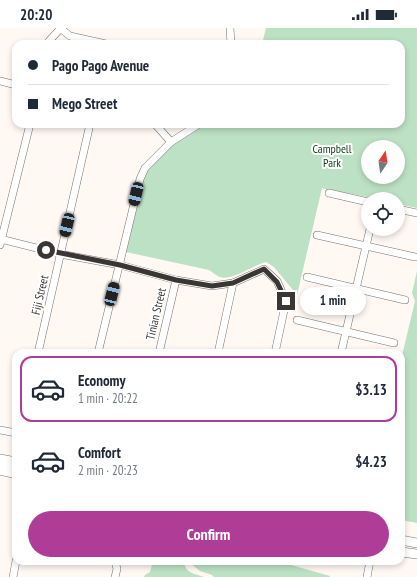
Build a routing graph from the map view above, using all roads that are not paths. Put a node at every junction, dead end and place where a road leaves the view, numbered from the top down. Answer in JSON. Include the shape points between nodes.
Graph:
{"nodes":[{"id":1,"x":230,"y":28,"type":"edge"},
{"id":2,"x":60,"y":29,"type":"edge"},
{"id":3,"x":49,"y":40,"type":"edge"},
{"id":4,"x":88,"y":40,"type":"edge"},
{"id":5,"x":231,"y":40,"type":"edge"},
{"id":6,"x":0,"y":81,"type":"edge"},
{"id":7,"x":12,"y":84,"type":"edge"},
{"id":8,"x":29,"y":128,"type":"edge"},
{"id":9,"x":89,"y":128,"type":"edge"},
{"id":10,"x":159,"y":128,"type":"edge"},
{"id":11,"x":193,"y":128,"type":"edge"},
{"id":12,"x":171,"y":142,"type":"junction"},
{"id":13,"x":329,"y":193,"type":"dead end"},
{"id":14,"x":361,"y":200,"type":"edge"},
{"id":15,"x":405,"y":210,"type":"edge"},
{"id":16,"x":417,"y":213,"type":"edge"},
{"id":17,"x":317,"y":235,"type":"dead end"},
{"id":18,"x":368,"y":236,"type":"edge"},
{"id":19,"x":0,"y":241,"type":"edge"},
{"id":20,"x":366,"y":246,"type":"junction"},
{"id":21,"x":60,"y":254,"type":"junction"},
{"id":22,"x":415,"y":257,"type":"dead end"},
{"id":23,"x":120,"y":265,"type":"junction"},
{"id":24,"x":307,"y":277,"type":"dead end"},
{"id":25,"x":176,"y":280,"type":"junction"},
{"id":26,"x":233,"y":283,"type":"junction"},
{"id":27,"x":356,"y":289,"type":"junction"},
{"id":28,"x":405,"y":300,"type":"dead end"},
{"id":29,"x":297,"y":320,"type":"dead end"},
{"id":30,"x":346,"y":332,"type":"junction"},
{"id":31,"x":394,"y":343,"type":"dead end"},
{"id":32,"x":39,"y":349,"type":"edge"},
{"id":33,"x":99,"y":349,"type":"edge"},
{"id":34,"x":160,"y":349,"type":"edge"},
{"id":35,"x":219,"y":349,"type":"edge"},
{"id":36,"x":276,"y":349,"type":"edge"},
{"id":37,"x":342,"y":349,"type":"edge"},
{"id":38,"x":0,"y":430,"type":"edge"},
{"id":39,"x":12,"y":432,"type":"edge"},
{"id":40,"x":0,"y":458,"type":"edge"},
{"id":41,"x":12,"y":461,"type":"edge"},
{"id":42,"x":0,"y":464,"type":"edge"},
{"id":43,"x":12,"y":466,"type":"edge"},
{"id":44,"x":0,"y":470,"type":"edge"},
{"id":45,"x":12,"y":473,"type":"edge"},
{"id":46,"x":405,"y":541,"type":"edge"},
{"id":47,"x":417,"y":543,"type":"edge"},
{"id":48,"x":405,"y":552,"type":"edge"},
{"id":49,"x":417,"y":554,"type":"edge"},
{"id":50,"x":15,"y":565,"type":"edge"},
{"id":51,"x":116,"y":565,"type":"edge"},
{"id":52,"x":369,"y":565,"type":"edge"},
{"id":53,"x":13,"y":577,"type":"edge"},
{"id":54,"x":115,"y":577,"type":"edge"},
{"id":55,"x":367,"y":577,"type":"edge"}],
"edges":[{"from":1,"to":5,"type":"street"},
{"from":2,"to":3,"type":"street"},
{"from":2,"to":4,"type":"street","via":[[70,36]]},
{"from":6,"to":7,"type":"street"},
{"from":8,"to":19,"type":"street"},
{"from":9,"to":21,"type":"street","name":"Fiji Street"},
{"from":10,"to":12,"type":"street"},
{"from":11,"to":12,"type":"street"},
{"from":12,"to":23,"type":"street","via":[[145,168],[140,179]]},
{"from":13,"to":14,"type":"street"},
{"from":15,"to":16,"type":"street"},
{"from":17,"to":20,"type":"street"},
{"from":18,"to":20,"type":"street"},
{"from":19,"to":21,"type":"street"},
{"from":20,"to":22,"type":"street"},
{"from":20,"to":27,"type":"street"},
{"from":21,"to":23,"type":"street"},
{"from":21,"to":32,"type":"street","name":"Fiji Street"},
{"from":23,"to":25,"type":"street"},
{"from":23,"to":33,"type":"street"},
{"from":24,"to":27,"type":"street"},
{"from":25,"to":26,"type":"street","via":[[212,286]]},
{"from":25,"to":34,"type":"street","name":"Tinian Street"},
{"from":26,"to":35,"type":"street"},
{"from":26,"to":36,"type":"street","via":[[264,269],[277,282],[286,301]]},
{"from":27,"to":28,"type":"street"},
{"from":27,"to":30,"type":"street"},
{"from":29,"to":30,"type":"street"},
{"from":30,"to":31,"type":"street"},
{"from":30,"to":37,"type":"street"},
{"from":38,"to":39,"type":"street"},
{"from":40,"to":41,"type":"main road"},
{"from":42,"to":43,"type":"street"},
{"from":44,"to":45,"type":"main road"},
{"from":46,"to":47,"type":"main road"},
{"from":48,"to":49,"type":"main road"},
{"from":50,"to":53,"type":"street"},
{"from":51,"to":54,"type":"street"},
{"from":52,"to":55,"type":"street"}]}
